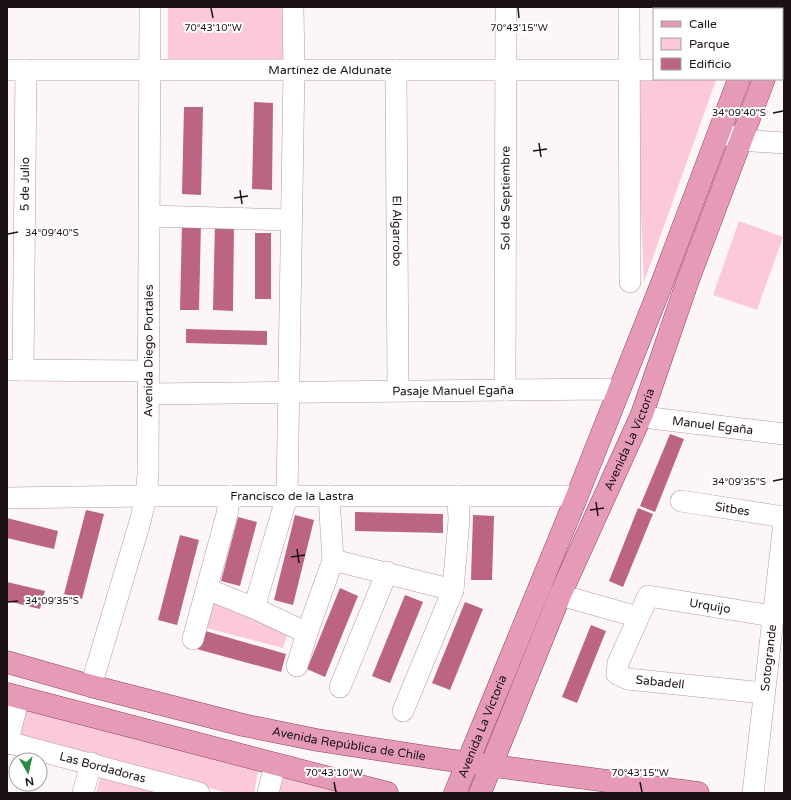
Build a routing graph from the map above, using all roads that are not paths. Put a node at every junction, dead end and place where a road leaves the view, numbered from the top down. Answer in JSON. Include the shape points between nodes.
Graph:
{"nodes":[{"id":1,"x":150,"y":7,"type":"edge"},
{"id":2,"x":293,"y":7,"type":"edge"},
{"id":3,"x":506,"y":7,"type":"edge"},
{"id":4,"x":629,"y":7,"type":"edge"},
{"id":5,"x":16,"y":70,"type":"edge"},
{"id":6,"x":150,"y":70,"type":"junction"},
{"id":7,"x":294,"y":70,"type":"junction"},
{"id":8,"x":396,"y":70,"type":"junction"},
{"id":9,"x":506,"y":70,"type":"junction"},
{"id":10,"x":628,"y":70,"type":"junction"},
{"id":11,"x":653,"y":70,"type":"edge"},
{"id":12,"x":739,"y":80,"type":"edge"},
{"id":13,"x":764,"y":80,"type":"edge"},
{"id":14,"x":719,"y":132,"type":"junction"},
{"id":15,"x":740,"y":140,"type":"junction"},
{"id":16,"x":784,"y":143,"type":"edge"},
{"id":17,"x":149,"y":216,"type":"junction"},
{"id":18,"x":291,"y":220,"type":"junction"},
{"id":19,"x":630,"y":282,"type":"dead end"},
{"id":20,"x":15,"y":370,"type":"edge"},
{"id":21,"x":148,"y":371,"type":"junction"},
{"id":22,"x":504,"y":390,"type":"junction"},
{"id":23,"x":398,"y":391,"type":"junction"},
{"id":24,"x":287,"y":392,"type":"junction"},
{"id":25,"x":148,"y":394,"type":"junction"},
{"id":26,"x":618,"y":394,"type":"junction"},
{"id":27,"x":642,"y":414,"type":"junction"},
{"id":28,"x":784,"y":434,"type":"edge"},
{"id":29,"x":146,"y":496,"type":"junction"},
{"id":30,"x":230,"y":496,"type":"junction"},
{"id":31,"x":287,"y":496,"type":"junction"},
{"id":32,"x":329,"y":496,"type":"junction"},
{"id":33,"x":458,"y":496,"type":"junction"},
{"id":34,"x":577,"y":496,"type":"junction"},
{"id":35,"x":7,"y":498,"type":"edge"},
{"id":36,"x":681,"y":501,"type":"dead end"},
{"id":37,"x":784,"y":517,"type":"edge"},
{"id":38,"x":784,"y":523,"type":"edge"},
{"id":39,"x":782,"y":558,"type":"edge"},
{"id":40,"x":333,"y":560,"type":"junction"},
{"id":41,"x":387,"y":572,"type":"junction"},
{"id":42,"x":207,"y":589,"type":"junction"},
{"id":43,"x":453,"y":590,"type":"junction"},
{"id":44,"x":560,"y":595,"type":"junction"},
{"id":45,"x":648,"y":596,"type":"joint"},
{"id":46,"x":254,"y":608,"type":"junction"},
{"id":47,"x":773,"y":616,"type":"junction"},
{"id":48,"x":638,"y":617,"type":"junction"},
{"id":49,"x":307,"y":633,"type":"junction"},
{"id":50,"x":193,"y":639,"type":"dead end"},
{"id":51,"x":7,"y":662,"type":"edge"},
{"id":52,"x":297,"y":666,"type":"dead end"},
{"id":53,"x":92,"y":686,"type":"junction"},
{"id":54,"x":340,"y":687,"type":"dead end"},
{"id":55,"x":764,"y":692,"type":"junction"},
{"id":56,"x":13,"y":695,"type":"edge"},
{"id":57,"x":403,"y":711,"type":"dead end"},
{"id":58,"x":7,"y":742,"type":"edge"},
{"id":59,"x":468,"y":762,"type":"junction"},
{"id":60,"x":91,"y":763,"type":"junction"},
{"id":61,"x":275,"y":765,"type":"junction"},
{"id":62,"x":492,"y":765,"type":"junction"},
{"id":63,"x":175,"y":790,"type":"edge"},
{"id":64,"x":365,"y":791,"type":"edge"},
{"id":65,"x":83,"y":793,"type":"edge"},
{"id":66,"x":199,"y":793,"type":"edge"},
{"id":67,"x":268,"y":793,"type":"edge"},
{"id":68,"x":387,"y":793,"type":"edge"},
{"id":69,"x":455,"y":793,"type":"edge"},
{"id":70,"x":480,"y":793,"type":"edge"},
{"id":71,"x":698,"y":793,"type":"edge"},
{"id":72,"x":753,"y":793,"type":"edge"}],
"edges":[{"from":1,"to":6,"type":"street","name":"Avenida Diego Portales"},
{"from":2,"to":7,"type":"street"},
{"from":3,"to":9,"type":"street","name":"Sol de Septiembre"},
{"from":4,"to":10,"type":"street"},
{"from":5,"to":6,"type":"street","name":"Martínez de Aldunate"},
{"from":5,"to":20,"type":"street","name":"5 de Julio"},
{"from":6,"to":7,"type":"street","name":"Martínez de Aldunate"},
{"from":6,"to":17,"type":"street","name":"Avenida Diego Portales"},
{"from":7,"to":8,"type":"street","name":"Martínez de Aldunate"},
{"from":7,"to":18,"type":"street"},
{"from":8,"to":9,"type":"street","name":"Martínez de Aldunate"},
{"from":8,"to":23,"type":"street","name":"El Algarrobo"},
{"from":9,"to":10,"type":"street","name":"Martínez de Aldunate"},
{"from":9,"to":22,"type":"street","name":"Sol de Septiembre"},
{"from":10,"to":11,"type":"street","name":"Martínez de Aldunate"},
{"from":10,"to":19,"type":"street"},
{"from":12,"to":14,"type":"main road","name":"Avenida La Victoria"},
{"from":13,"to":15,"type":"main road","name":"Avenida La Victoria"},
{"from":14,"to":15,"type":"street"},
{"from":14,"to":26,"type":"main road","name":"Avenida La Victoria"},
{"from":15,"to":16,"type":"street"},
{"from":15,"to":27,"type":"main road","name":"Avenida La Victoria"},
{"from":17,"to":18,"type":"street"},
{"from":17,"to":21,"type":"street","name":"Avenida Diego Portales"},
{"from":18,"to":24,"type":"street"},
{"from":20,"to":21,"type":"street"},
{"from":21,"to":25,"type":"street","name":"Avenida Diego Portales"},
{"from":22,"to":23,"type":"street","name":"Pasaje Manuel Egaña"},
{"from":22,"to":26,"type":"street","name":"Pasaje Manuel Egaña","via":[[607,389]]},
{"from":23,"to":24,"type":"street","name":"Pasaje Manuel Egaña"},
{"from":24,"to":25,"type":"street","name":"Pasaje Manuel Egaña"},
{"from":24,"to":31,"type":"street"},
{"from":25,"to":29,"type":"street","name":"Avenida Diego Portales"},
{"from":26,"to":34,"type":"main road","name":"Avenida La Victoria"},
{"from":27,"to":28,"type":"street","name":"Manuel Egaña","via":[[650,418]]},
{"from":27,"to":44,"type":"main road","name":"Avenida La Victoria"},
{"from":29,"to":30,"type":"street","name":"Francisco de la Lastra"},
{"from":29,"to":35,"type":"street","name":"Francisco de la Lastra"},
{"from":29,"to":53,"type":"street","name":"Avenida Diego Portales"},
{"from":30,"to":31,"type":"street","name":"Francisco de la Lastra"},
{"from":30,"to":42,"type":"street"},
{"from":31,"to":32,"type":"street","name":"Francisco de la Lastra"},
{"from":31,"to":46,"type":"street"},
{"from":32,"to":33,"type":"street","name":"Francisco de la Lastra"},
{"from":32,"to":40,"type":"street"},
{"from":33,"to":34,"type":"street","name":"Francisco de la Lastra"},
{"from":33,"to":43,"type":"street"},
{"from":34,"to":59,"type":"main road","name":"Avenida La Victoria"},
{"from":36,"to":37,"type":"street","name":"Sitbes"},
{"from":38,"to":39,"type":"street","name":"Sotogrande"},
{"from":39,"to":47,"type":"street","name":"Sotogrande"},
{"from":40,"to":41,"type":"street"},
{"from":40,"to":49,"type":"street"},
{"from":41,"to":43,"type":"street"},
{"from":41,"to":54,"type":"street"},
{"from":42,"to":46,"type":"street"},
{"from":42,"to":50,"type":"street"},
{"from":43,"to":57,"type":"street"},
{"from":44,"to":48,"type":"street"},
{"from":44,"to":62,"type":"main road","name":"Avenida La Victoria"},
{"from":45,"to":47,"type":"street","name":"Urquijo"},
{"from":45,"to":48,"type":"street","name":"Sabadell"},
{"from":46,"to":49,"type":"street"},
{"from":47,"to":55,"type":"street","name":"Sotogrande"},
{"from":48,"to":55,"type":"street","name":"Sabadell","via":[[618,663],[617,674],[628,679]]},
{"from":49,"to":52,"type":"street"},
{"from":51,"to":53,"type":"main road","name":"Avenida República de Chile"},
{"from":53,"to":59,"type":"main road","name":"Avenida República de Chile","via":[[250,727]]},
{"from":55,"to":72,"type":"street","name":"Sotogrande"},
{"from":56,"to":58,"type":"street"},
{"from":56,"to":61,"type":"main road"},
{"from":58,"to":60,"type":"street","name":"Las Bordadoras"},
{"from":59,"to":62,"type":"main road","name":"Avenida República de Chile"},
{"from":59,"to":69,"type":"main road","name":"Avenida La Victoria"},
{"from":60,"to":63,"type":"street","name":"Las Bordadoras"},
{"from":60,"to":65,"type":"street"},
{"from":61,"to":64,"type":"main road"},
{"from":61,"to":67,"type":"street"},
{"from":62,"to":70,"type":"main road","name":"Avenida La Victoria"},
{"from":62,"to":71,"type":"main road","name":"Avenida República de Chile"},
{"from":63,"to":66,"type":"street","name":"Las Bordadoras"},
{"from":64,"to":68,"type":"main road"}]}
